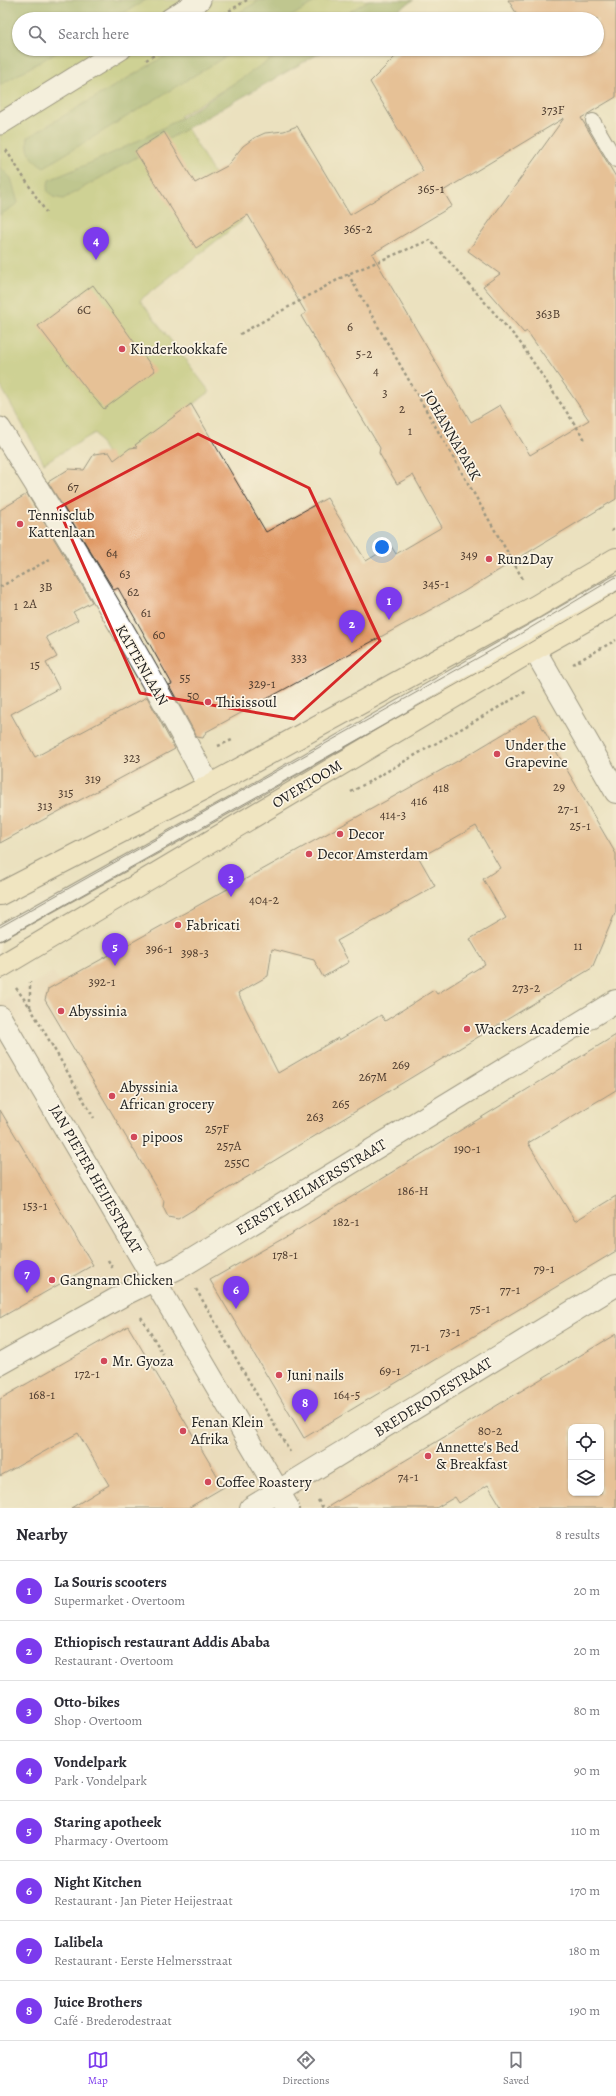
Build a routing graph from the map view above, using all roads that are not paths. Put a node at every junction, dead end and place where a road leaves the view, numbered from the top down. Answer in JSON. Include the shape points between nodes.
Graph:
{"nodes":[{"id":1,"x":200,"y":0,"type":"edge"},
{"id":2,"x":181,"y":12,"type":"edge"},
{"id":3,"x":110,"y":56,"type":"edge"},
{"id":4,"x":593,"y":120,"type":"dead end"},
{"id":5,"x":0,"y":124,"type":"edge"},
{"id":6,"x":616,"y":160,"type":"edge"},
{"id":7,"x":0,"y":428,"type":"edge"},
{"id":8,"x":38,"y":489,"type":"joint"},
{"id":9,"x":616,"y":559,"type":"edge"},
{"id":10,"x":616,"y":583,"type":"edge"},
{"id":11,"x":616,"y":603,"type":"edge"},
{"id":12,"x":534,"y":649,"type":"junction"},
{"id":13,"x":209,"y":786,"type":"junction"},
{"id":14,"x":616,"y":792,"type":"edge"},
{"id":15,"x":0,"y":894,"type":"edge"},
{"id":16,"x":0,"y":933,"type":"edge"},
{"id":17,"x":0,"y":967,"type":"edge"},
{"id":18,"x":616,"y":1001,"type":"edge"},
{"id":19,"x":0,"y":1017,"type":"edge"},
{"id":20,"x":155,"y":1279,"type":"junction"},
{"id":21,"x":616,"y":1285,"type":"edge"},
{"id":22,"x":0,"y":1364,"type":"edge"},
{"id":23,"x":283,"y":1500,"type":"edge"},
{"id":24,"x":251,"y":1508,"type":"edge"}],
"edges":[{"from":1,"to":2,"type":"street"},
{"from":3,"to":5,"type":"street"},
{"from":4,"to":6,"type":"lane"},
{"from":7,"to":8,"type":"street","name":"KATTENLAAN"},
{"from":8,"to":13,"type":"street","name":"KATTENLAAN","via":[[187,742]]},
{"from":9,"to":13,"type":"main road","via":[[535,607]]},
{"from":10,"to":16,"type":"lane","name":"OVERTOOM","via":[[233,803]]},
{"from":11,"to":12,"type":"main road","name":"OVERTOOM"},
{"from":12,"to":14,"type":"street"},
{"from":12,"to":17,"type":"main road","name":"OVERTOOM"},
{"from":13,"to":15,"type":"main road"},
{"from":18,"to":20,"type":"street","name":"EERSTE HELMERSSTRAAT","via":[[182,1266]]},
{"from":19,"to":20,"type":"street","name":"JAN PIETER HEIJESTRAAT"},
{"from":20,"to":22,"type":"street","name":"EERSTE HELMERSSTRAAT"},
{"from":20,"to":23,"type":"street","name":"JAN PIETER HEIJESTRAAT"},
{"from":21,"to":23,"type":"street","name":"BREDERODESTRAAT"},
{"from":23,"to":24,"type":"street","name":"BREDERODESTRAAT"}]}
